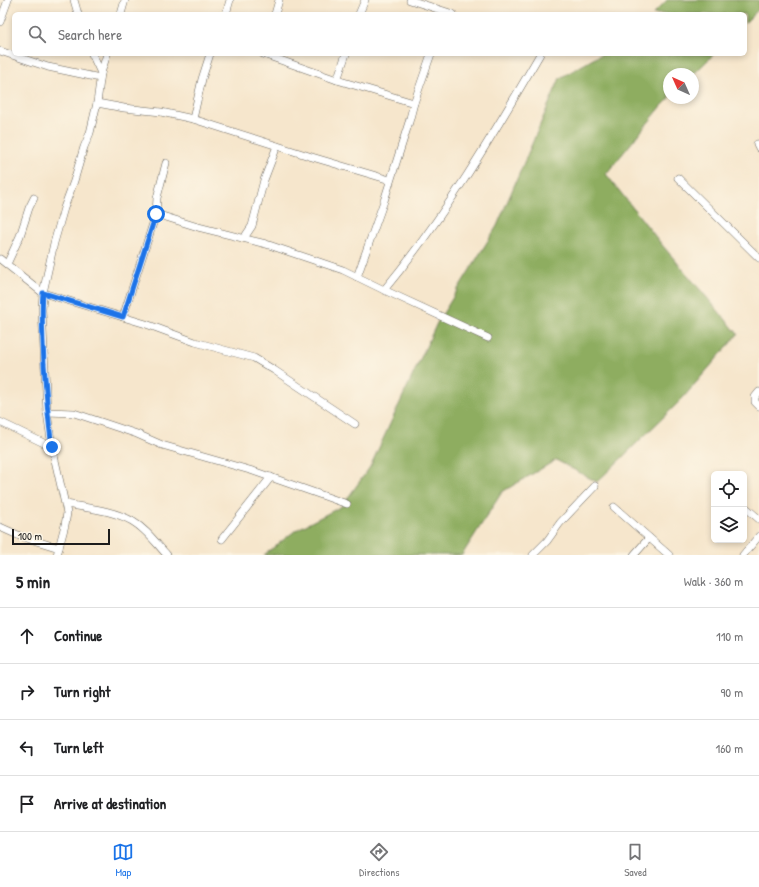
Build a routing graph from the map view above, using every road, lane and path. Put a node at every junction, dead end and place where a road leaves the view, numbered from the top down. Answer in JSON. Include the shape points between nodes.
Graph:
{"nodes":[{"id":1,"x":8,"y":0,"type":"edge"},
{"id":2,"x":74,"y":0,"type":"edge"},
{"id":3,"x":126,"y":0,"type":"edge"},
{"id":4,"x":230,"y":0,"type":"edge"},
{"id":5,"x":279,"y":0,"type":"edge"},
{"id":6,"x":364,"y":0,"type":"edge"},
{"id":7,"x":411,"y":0,"type":"edge"},
{"id":8,"x":77,"y":12,"type":"edge"},
{"id":9,"x":122,"y":12,"type":"edge"},
{"id":10,"x":227,"y":12,"type":"edge"},
{"id":11,"x":276,"y":12,"type":"edge"},
{"id":12,"x":360,"y":12,"type":"edge"},
{"id":13,"x":443,"y":12,"type":"edge"},
{"id":14,"x":0,"y":22,"type":"edge"},
{"id":15,"x":0,"y":51,"type":"edge"},
{"id":16,"x":12,"y":55,"type":"edge"},
{"id":17,"x":15,"y":56,"type":"edge"},
{"id":18,"x":93,"y":56,"type":"edge"},
{"id":19,"x":107,"y":56,"type":"edge"},
{"id":20,"x":209,"y":56,"type":"edge"},
{"id":21,"x":269,"y":56,"type":"edge"},
{"id":22,"x":345,"y":56,"type":"edge"},
{"id":23,"x":430,"y":56,"type":"edge"},
{"id":24,"x":539,"y":56,"type":"edge"},
{"id":25,"x":101,"y":75,"type":"junction"},
{"id":26,"x":337,"y":80,"type":"junction"},
{"id":27,"x":97,"y":103,"type":"junction"},
{"id":28,"x":414,"y":103,"type":"junction"},
{"id":29,"x":193,"y":119,"type":"junction"},
{"id":30,"x":277,"y":146,"type":"junction"},
{"id":31,"x":166,"y":163,"type":"dead end"},
{"id":32,"x":678,"y":178,"type":"dead end"},
{"id":33,"x":390,"y":180,"type":"junction"},
{"id":34,"x":34,"y":198,"type":"dead end"},
{"id":35,"x":156,"y":214,"type":"junction"},
{"id":36,"x":244,"y":238,"type":"junction"},
{"id":37,"x":759,"y":258,"type":"edge"},
{"id":38,"x":0,"y":259,"type":"edge"},
{"id":39,"x":7,"y":264,"type":"junction"},
{"id":40,"x":357,"y":277,"type":"junction"},
{"id":41,"x":384,"y":290,"type":"junction"},
{"id":42,"x":43,"y":293,"type":"junction"},
{"id":43,"x":123,"y":317,"type":"junction"},
{"id":44,"x":488,"y":338,"type":"dead end"},
{"id":45,"x":759,"y":392,"type":"edge"},
{"id":46,"x":759,"y":406,"type":"edge"},
{"id":47,"x":47,"y":412,"type":"junction"},
{"id":48,"x":0,"y":422,"type":"edge"},
{"id":49,"x":355,"y":424,"type":"dead end"},
{"id":50,"x":52,"y":447,"type":"junction"},
{"id":51,"x":271,"y":477,"type":"junction"},
{"id":52,"x":595,"y":486,"type":"dead end"},
{"id":53,"x":66,"y":504,"type":"junction"},
{"id":54,"x":347,"y":504,"type":"dead end"},
{"id":55,"x":614,"y":507,"type":"dead end"},
{"id":56,"x":745,"y":507,"type":"edge"},
{"id":57,"x":759,"y":519,"type":"edge"},
{"id":58,"x":0,"y":527,"type":"edge"},
{"id":59,"x":759,"y":536,"type":"edge"},
{"id":60,"x":649,"y":538,"type":"junction"},
{"id":61,"x":222,"y":539,"type":"dead end"},
{"id":62,"x":58,"y":551,"type":"edge"},
{"id":63,"x":167,"y":555,"type":"edge"},
{"id":64,"x":533,"y":555,"type":"edge"},
{"id":65,"x":634,"y":555,"type":"edge"},
{"id":66,"x":669,"y":555,"type":"edge"},
{"id":67,"x":743,"y":555,"type":"edge"}],
"edges":[{"from":1,"to":14,"type":"street"},
{"from":2,"to":8,"type":"street"},
{"from":3,"to":9,"type":"street"},
{"from":4,"to":10,"type":"street"},
{"from":5,"to":11,"type":"street"},
{"from":6,"to":12,"type":"street"},
{"from":7,"to":13,"type":"street"},
{"from":15,"to":16,"type":"street"},
{"from":17,"to":25,"type":"street","via":[[48,67]]},
{"from":18,"to":25,"type":"street"},
{"from":19,"to":25,"type":"street"},
{"from":20,"to":29,"type":"street"},
{"from":21,"to":26,"type":"street"},
{"from":22,"to":26,"type":"street"},
{"from":23,"to":28,"type":"street"},
{"from":24,"to":41,"type":"street","via":[[458,189],[411,258]]},
{"from":25,"to":27,"type":"street"},
{"from":26,"to":28,"type":"street"},
{"from":27,"to":29,"type":"street"},
{"from":27,"to":42,"type":"street","via":[[90,133],[64,208]]},
{"from":28,"to":33,"type":"street"},
{"from":29,"to":30,"type":"street"},
{"from":30,"to":33,"type":"street"},
{"from":30,"to":36,"type":"street","via":[[264,180],[252,226]]},
{"from":31,"to":35,"type":"street","via":[[157,198]]},
{"from":32,"to":37,"type":"street"},
{"from":33,"to":40,"type":"street"},
{"from":34,"to":39,"type":"street"},
{"from":35,"to":36,"type":"street"},
{"from":35,"to":43,"type":"street"},
{"from":36,"to":40,"type":"street","via":[[343,270]]},
{"from":38,"to":39,"type":"street"},
{"from":39,"to":42,"type":"street"},
{"from":40,"to":41,"type":"street"},
{"from":41,"to":44,"type":"street"},
{"from":42,"to":43,"type":"street"},
{"from":42,"to":47,"type":"street"},
{"from":43,"to":49,"type":"street","via":[[195,342],[254,358]]},
{"from":45,"to":46,"type":"street","via":[[754,397]]},
{"from":47,"to":50,"type":"street"},
{"from":47,"to":51,"type":"street","via":[[74,413],[162,445]]},
{"from":48,"to":50,"type":"street"},
{"from":50,"to":53,"type":"street"},
{"from":51,"to":54,"type":"street"},
{"from":51,"to":61,"type":"street"},
{"from":52,"to":64,"type":"street"},
{"from":53,"to":62,"type":"street","via":[[65,525]]},
{"from":53,"to":63,"type":"street","via":[[113,513],[131,520]]},
{"from":55,"to":60,"type":"street"},
{"from":56,"to":57,"type":"street"},
{"from":58,"to":62,"type":"street"},
{"from":59,"to":67,"type":"street"},
{"from":60,"to":65,"type":"street"},
{"from":60,"to":66,"type":"street"}]}
